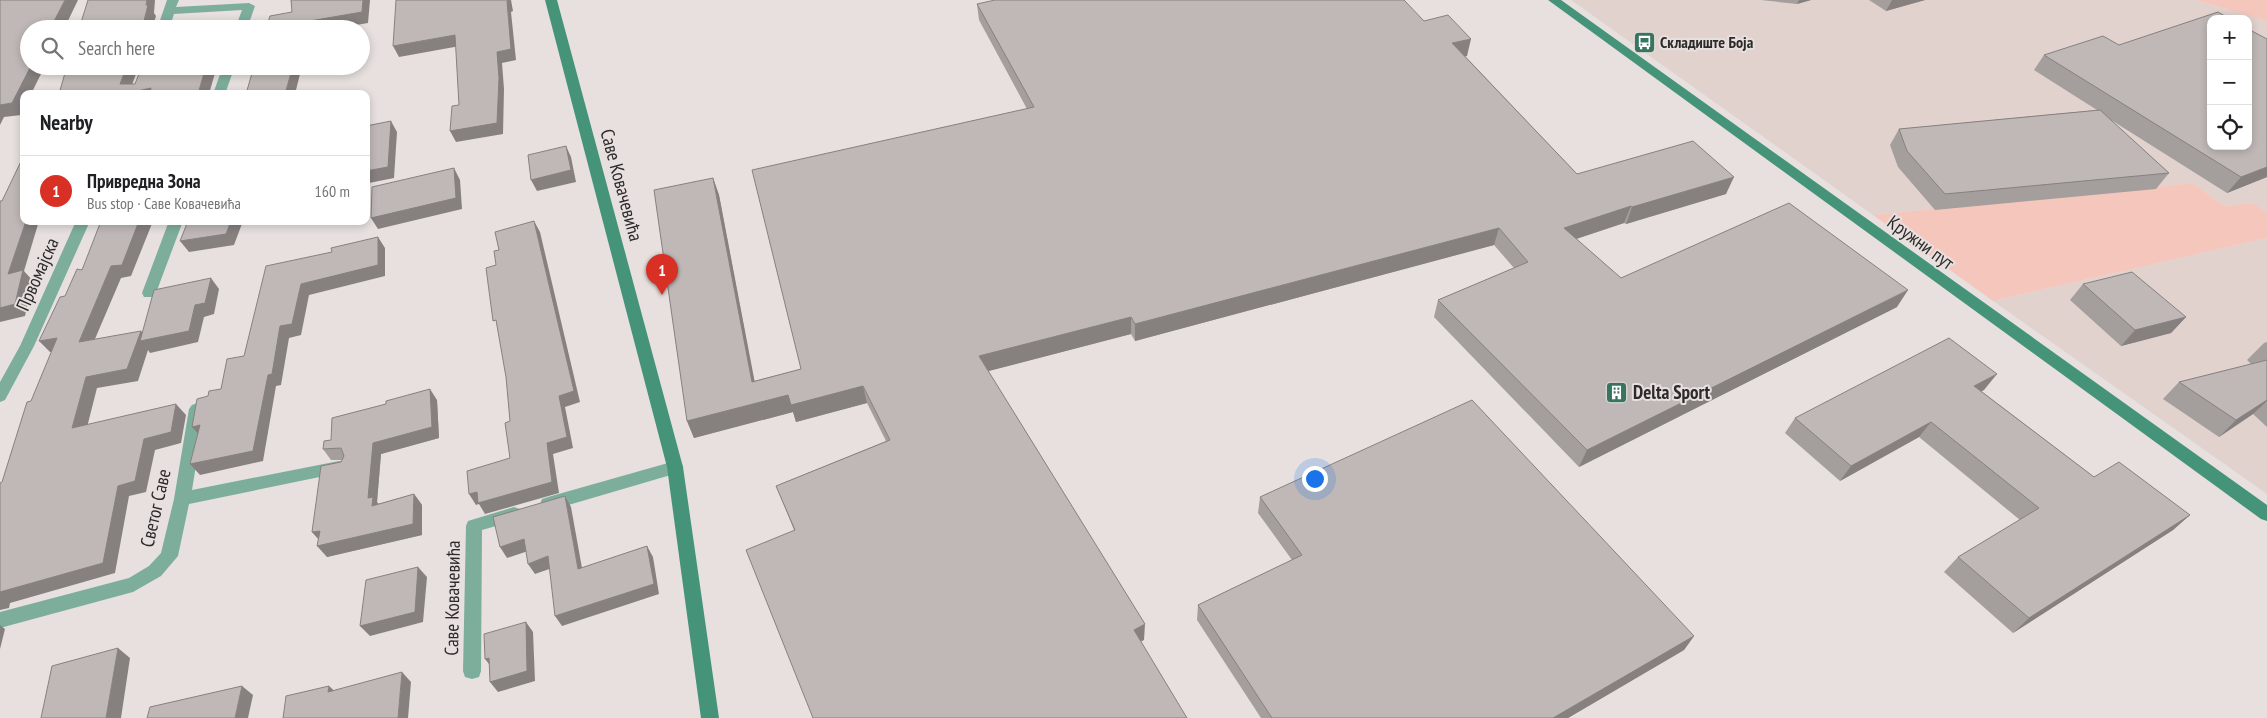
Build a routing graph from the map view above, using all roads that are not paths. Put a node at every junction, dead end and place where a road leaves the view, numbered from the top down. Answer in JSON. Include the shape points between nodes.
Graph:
{"nodes":[{"id":1,"x":551,"y":0,"type":"edge"},
{"id":2,"x":1554,"y":0,"type":"edge"},
{"id":3,"x":172,"y":6,"type":"edge"},
{"id":4,"x":167,"y":20,"type":"edge"},
{"id":5,"x":244,"y":20,"type":"edge"},
{"id":6,"x":226,"y":75,"type":"edge"},
{"id":7,"x":220,"y":90,"type":"edge"},
{"id":8,"x":81,"y":225,"type":"edge"},
{"id":9,"x":175,"y":225,"type":"edge"},
{"id":10,"x":150,"y":293,"type":"dead end"},
{"id":11,"x":0,"y":396,"type":"edge"},
{"id":12,"x":197,"y":409,"type":"edge"},
{"id":13,"x":343,"y":466,"type":"edge"},
{"id":14,"x":675,"y":467,"type":"junction"},
{"id":15,"x":182,"y":499,"type":"junction"},
{"id":16,"x":2267,"y":514,"type":"edge"},
{"id":17,"x":0,"y":620,"type":"edge"},
{"id":18,"x":472,"y":671,"type":"dead end"},
{"id":19,"x":710,"y":718,"type":"edge"}],
"edges":[{"from":1,"to":14,"type":"street","name":"Саве Ковачевића"},
{"from":2,"to":16,"type":"street","name":"Кружни пут"},
{"from":3,"to":4,"type":"street"},
{"from":3,"to":5,"type":"street","via":[[249,6]]},
{"from":6,"to":7,"type":"street"},
{"from":8,"to":11,"type":"street","name":"Првомајска","via":[[27,346]]},
{"from":9,"to":10,"type":"street"},
{"from":12,"to":15,"type":"street","name":"Светог Саве"},
{"from":13,"to":15,"type":"street"},
{"from":14,"to":18,"type":"street","name":"Саве Ковачевића","via":[[474,526]]},
{"from":14,"to":19,"type":"street","name":"Саве Ковачевића"},
{"from":15,"to":17,"type":"street","name":"Светог Саве","via":[[169,556],[155,571],[133,584]]}]}
